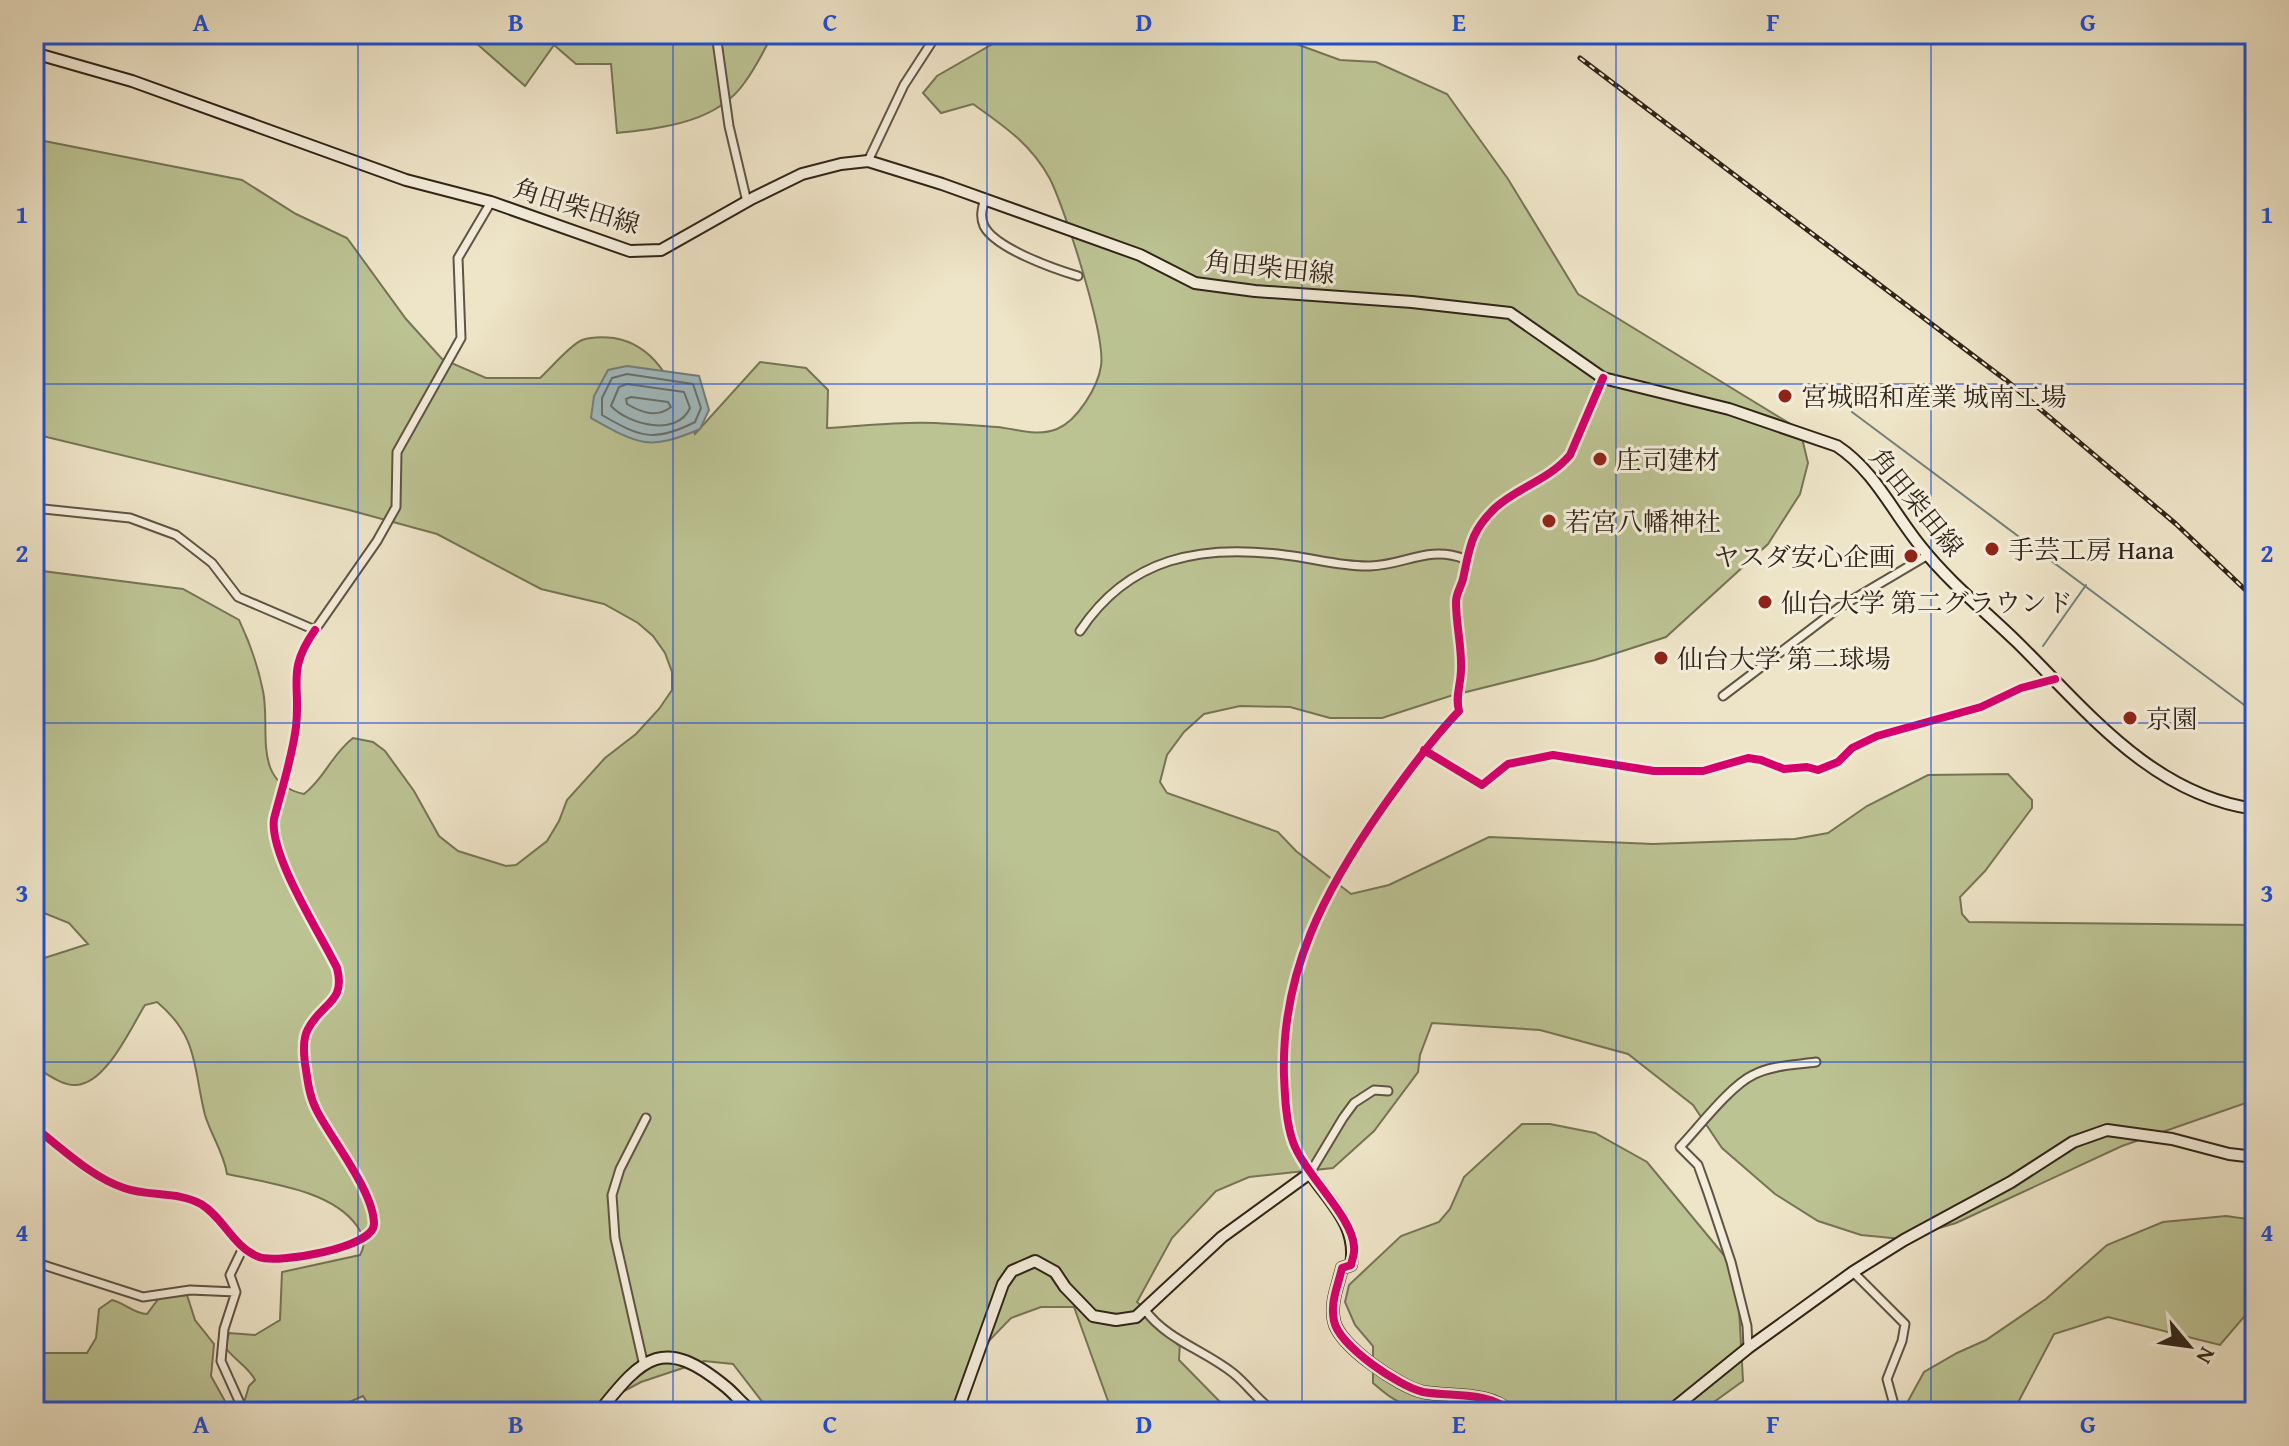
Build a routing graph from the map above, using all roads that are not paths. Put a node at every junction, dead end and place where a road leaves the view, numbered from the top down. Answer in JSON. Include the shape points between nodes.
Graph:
{"nodes":[{"id":1,"x":716,"y":34,"type":"edge"},
{"id":2,"x":937,"y":34,"type":"edge"},
{"id":3,"x":34,"y":53,"type":"edge"},
{"id":4,"x":868,"y":161,"type":"junction"},
{"id":5,"x":984,"y":201,"type":"junction"},
{"id":6,"x":491,"y":202,"type":"junction"},
{"id":7,"x":747,"y":202,"type":"junction"},
{"id":8,"x":1078,"y":276,"type":"dead end"},
{"id":9,"x":1603,"y":378,"type":"junction"},
{"id":10,"x":34,"y":508,"type":"edge"},
{"id":11,"x":1928,"y":555,"type":"junction"},
{"id":12,"x":1465,"y":559,"type":"junction"},
{"id":13,"x":315,"y":630,"type":"junction"},
{"id":14,"x":1080,"y":631,"type":"dead end"},
{"id":15,"x":2055,"y":679,"type":"junction"},
{"id":16,"x":1723,"y":696,"type":"dead end"},
{"id":17,"x":1424,"y":750,"type":"junction"},
{"id":18,"x":2255,"y":809,"type":"edge"},
{"id":19,"x":1816,"y":1062,"type":"dead end"},
{"id":20,"x":1388,"y":1091,"type":"dead end"},
{"id":21,"x":646,"y":1118,"type":"dead end"},
{"id":22,"x":34,"y":1127,"type":"edge"},
{"id":23,"x":2255,"y":1157,"type":"edge"},
{"id":24,"x":1310,"y":1173,"type":"junction"},
{"id":25,"x":243,"y":1248,"type":"junction"},
{"id":26,"x":34,"y":1262,"type":"edge"},
{"id":27,"x":1853,"y":1272,"type":"junction"},
{"id":28,"x":236,"y":1292,"type":"junction"},
{"id":29,"x":1145,"y":1310,"type":"junction"},
{"id":30,"x":1748,"y":1348,"type":"junction"},
{"id":31,"x":644,"y":1366,"type":"junction"},
{"id":32,"x":244,"y":1412,"type":"edge"},
{"id":33,"x":599,"y":1412,"type":"edge"},
{"id":34,"x":754,"y":1412,"type":"edge"},
{"id":35,"x":957,"y":1412,"type":"edge"},
{"id":36,"x":1275,"y":1412,"type":"edge"},
{"id":37,"x":1511,"y":1412,"type":"edge"},
{"id":38,"x":1669,"y":1412,"type":"edge"},
{"id":39,"x":1896,"y":1412,"type":"edge"}],
"edges":[{"from":1,"to":7,"type":"street"},
{"from":2,"to":4,"type":"street","via":[[904,85]]},
{"from":3,"to":6,"type":"main road","name":"角田柴田線","via":[[132,81],[406,180]]},
{"from":4,"to":5,"type":"main road","name":"角田柴田線"},
{"from":4,"to":7,"type":"main road","name":"角田柴田線","via":[[802,174]]},
{"from":5,"to":8,"type":"street","via":[[984,226],[995,240]]},
{"from":5,"to":9,"type":"main road","name":"角田柴田線","via":[[1140,255],[1195,283],[1510,313]]},
{"from":6,"to":7,"type":"main road","name":"角田柴田線","via":[[630,251],[661,250]]},
{"from":6,"to":13,"type":"street","via":[[458,258],[461,338],[397,452],[396,507]]},
{"from":9,"to":11,"type":"main road","name":"角田柴田線","via":[[1729,409],[1837,446],[1863,467]]},
{"from":9,"to":12,"type":"street","via":[[1570,455],[1494,509],[1471,538]]},
{"from":10,"to":13,"type":"street","via":[[130,518],[176,535],[212,563],[238,597]]},
{"from":11,"to":15,"type":"main road","name":"角田柴田線"},
{"from":11,"to":16,"type":"street","via":[[1840,607]]},
{"from":12,"to":14,"type":"street","via":[[1449,553],[1419,554],[1370,566],[1267,552],[1191,556],[1122,583]]},
{"from":12,"to":17,"type":"street","via":[[1456,598],[1459,711]]},
{"from":13,"to":25,"type":"street","via":[[296,668],[292,753],[273,830],[282,861],[341,982],[306,1031],[308,1089],[368,1199],[375,1227],[355,1244],[322,1252],[263,1259]]},
{"from":15,"to":17,"type":"street","via":[[1981,707],[1877,736],[1818,770],[1784,769],[1748,758],[1695,772],[1654,771],[1553,755],[1508,764],[1482,785]]},
{"from":15,"to":18,"type":"main road","name":"角田柴田線","via":[[2112,736],[2158,772],[2180,786]]},
{"from":17,"to":24,"type":"street","via":[[1362,837],[1302,951],[1283,1044],[1284,1093],[1293,1143]]},
{"from":19,"to":30,"type":"street","via":[[1752,1075],[1680,1147],[1698,1165],[1708,1193],[1731,1262]]},
{"from":20,"to":24,"type":"street","via":[[1374,1090],[1354,1103]]},
{"from":21,"to":31,"type":"street","via":[[612,1195],[615,1238]]},
{"from":22,"to":25,"type":"street","via":[[112,1183],[197,1202]]},
{"from":23,"to":27,"type":"main road","via":[[2172,1139],[2097,1132]]},
{"from":24,"to":29,"type":"main road","via":[[1222,1237]]},
{"from":24,"to":37,"type":"main road","via":[[1344,1220],[1354,1248],[1351,1265],[1342,1268],[1333,1296],[1334,1325],[1345,1341],[1414,1389],[1494,1400]]},
{"from":25,"to":28,"type":"street","via":[[230,1275]]},
{"from":26,"to":28,"type":"street","via":[[143,1297],[190,1290]]},
{"from":27,"to":30,"type":"main road"},
{"from":27,"to":39,"type":"street","via":[[1905,1324],[1887,1379]]},
{"from":28,"to":32,"type":"street","via":[[221,1361]]},
{"from":29,"to":35,"type":"main road","via":[[1116,1320],[1093,1316],[1055,1272],[1035,1261],[1012,1271]]},
{"from":29,"to":36,"type":"street","via":[[1180,1342],[1230,1371]]},
{"from":30,"to":38,"type":"main road"},
{"from":31,"to":33,"type":"main road"},
{"from":31,"to":34,"type":"main road","via":[[665,1356],[685,1359]]}]}
